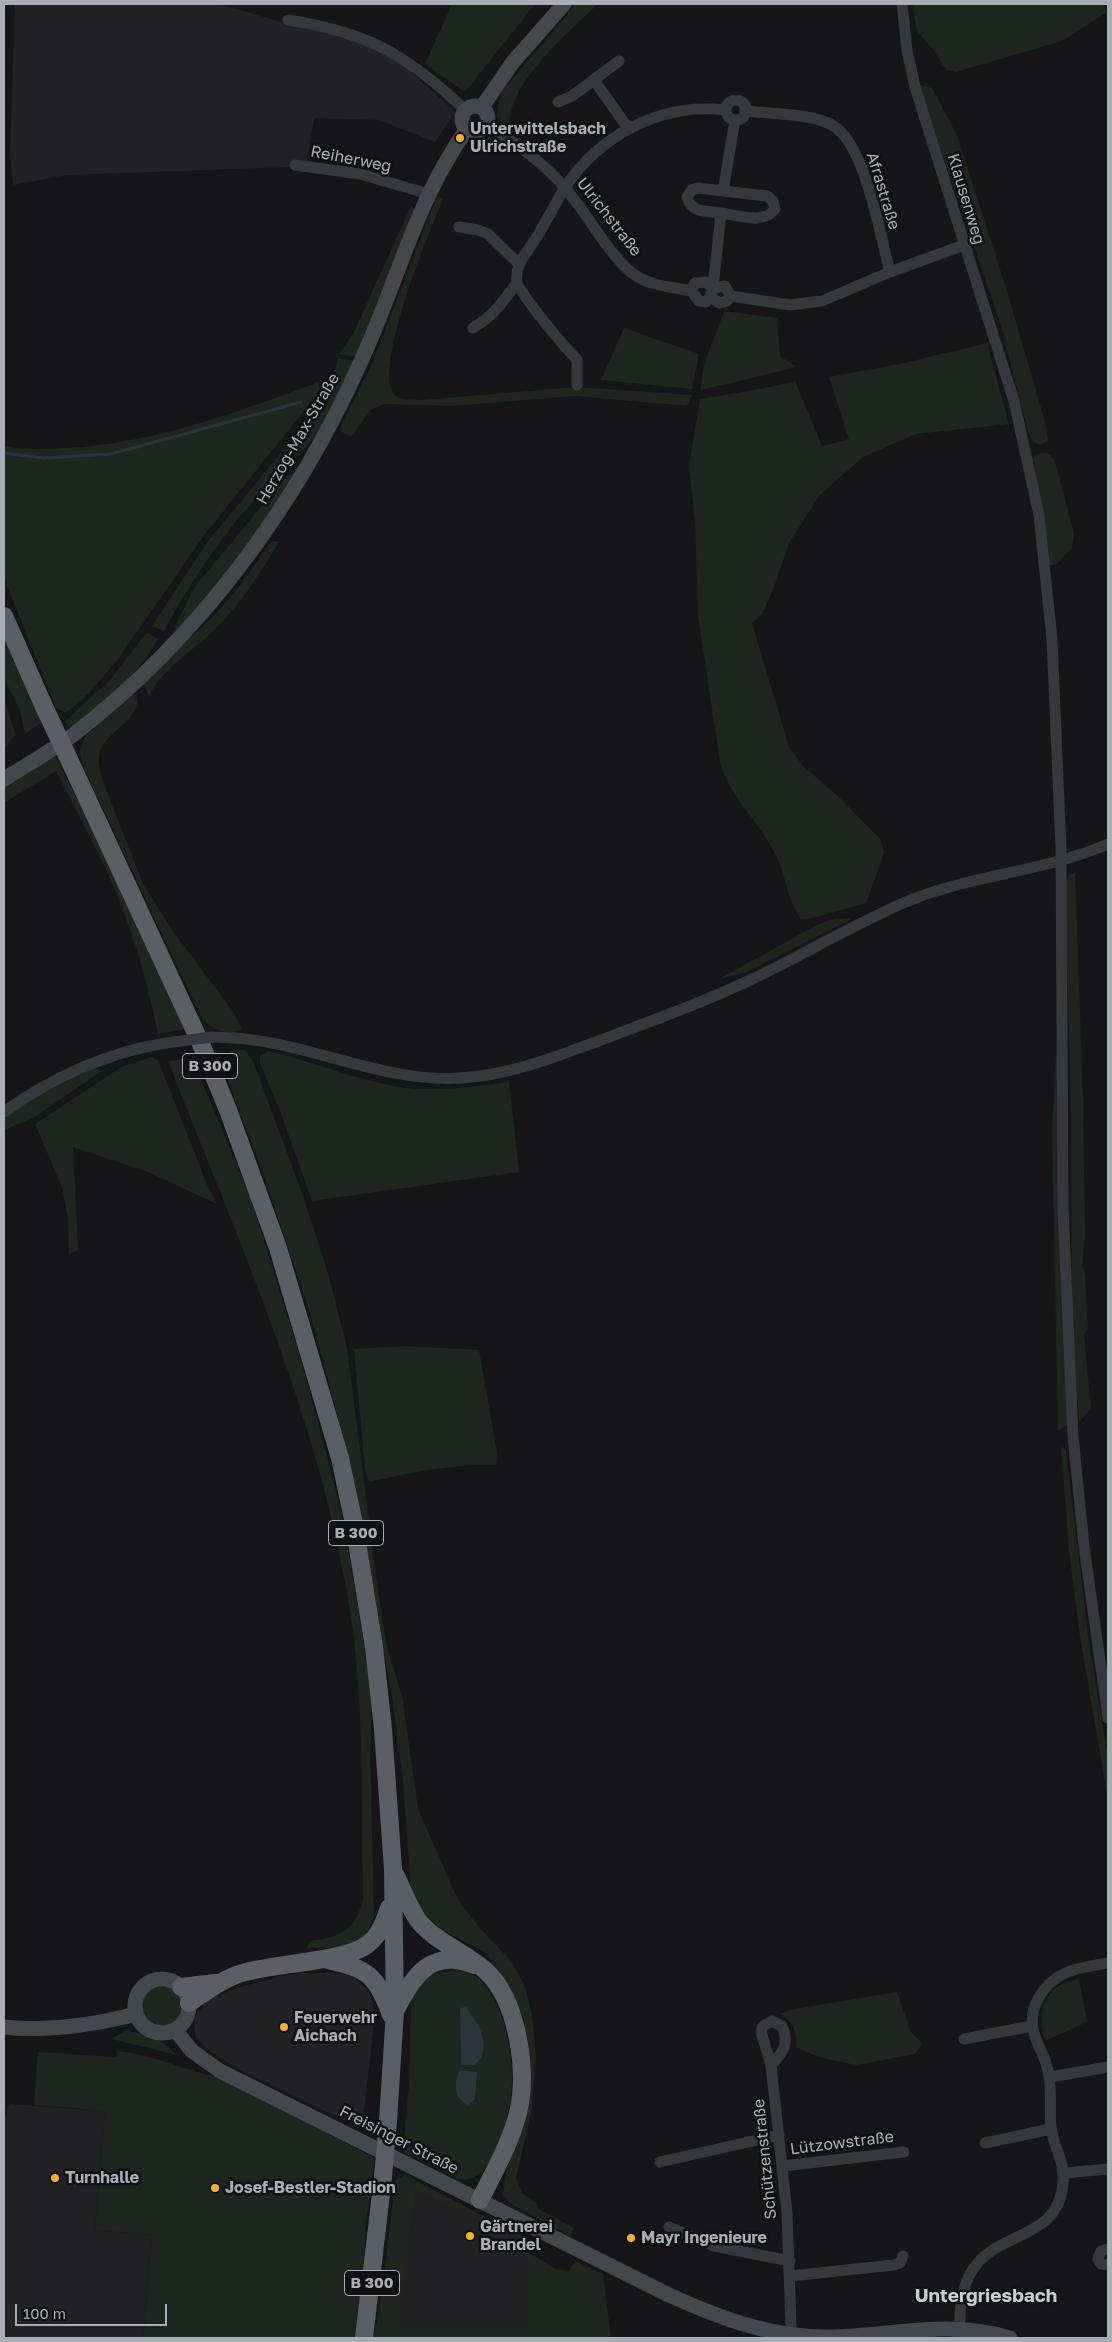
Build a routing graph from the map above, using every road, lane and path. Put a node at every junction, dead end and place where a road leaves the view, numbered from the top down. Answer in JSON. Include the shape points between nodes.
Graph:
{"nodes":[{"id":1,"x":564,"y":4,"type":"edge"},
{"id":2,"x":902,"y":4,"type":"edge"},
{"id":3,"x":288,"y":20,"type":"dead end"},
{"id":4,"x":618,"y":61,"type":"dead end"},
{"id":5,"x":594,"y":80,"type":"junction"},
{"id":6,"x":558,"y":102,"type":"dead end"},
{"id":7,"x":482,"y":107,"type":"junction"},
{"id":8,"x":464,"y":110,"type":"junction"},
{"id":9,"x":726,"y":110,"type":"junction"},
{"id":10,"x":745,"y":111,"type":"junction"},
{"id":11,"x":735,"y":120,"type":"junction"},
{"id":12,"x":487,"y":125,"type":"junction"},
{"id":13,"x":628,"y":128,"type":"junction"},
{"id":14,"x":467,"y":129,"type":"junction"},
{"id":15,"x":295,"y":165,"type":"dead end"},
{"id":16,"x":565,"y":188,"type":"junction"},
{"id":17,"x":723,"y":191,"type":"junction"},
{"id":18,"x":429,"y":194,"type":"junction"},
{"id":19,"x":721,"y":213,"type":"junction"},
{"id":20,"x":458,"y":227,"type":"dead end"},
{"id":21,"x":964,"y":245,"type":"junction"},
{"id":22,"x":518,"y":263,"type":"junction"},
{"id":23,"x":890,"y":272,"type":"junction"},
{"id":24,"x":517,"y":283,"type":"junction"},
{"id":25,"x":712,"y":292,"type":"junction"},
{"id":26,"x":473,"y":328,"type":"dead end"},
{"id":27,"x":577,"y":385,"type":"dead end"},
{"id":28,"x":4,"y":616,"type":"edge"},
{"id":29,"x":4,"y":779,"type":"edge"},
{"id":30,"x":1108,"y":844,"type":"edge"},
{"id":31,"x":1061,"y":861,"type":"junction"},
{"id":32,"x":4,"y":1112,"type":"edge"},
{"id":33,"x":1108,"y":1718,"type":"edge"},
{"id":34,"x":393,"y":1869,"type":"junction"},
{"id":35,"x":393,"y":1896,"type":"junction"},
{"id":36,"x":321,"y":1959,"type":"junction"},
{"id":37,"x":1108,"y":1963,"type":"edge"},
{"id":38,"x":486,"y":1970,"type":"junction"},
{"id":39,"x":219,"y":1982,"type":"junction"},
{"id":40,"x":181,"y":1988,"type":"junction"},
{"id":41,"x":189,"y":2004,"type":"junction"},
{"id":42,"x":136,"y":2014,"type":"junction"},
{"id":43,"x":395,"y":2020,"type":"junction"},
{"id":44,"x":1032,"y":2026,"type":"junction"},
{"id":45,"x":4,"y":2027,"type":"edge"},
{"id":46,"x":175,"y":2030,"type":"junction"},
{"id":47,"x":964,"y":2039,"type":"dead end"},
{"id":48,"x":771,"y":2065,"type":"dead end"},
{"id":49,"x":1108,"y":2067,"type":"edge"},
{"id":50,"x":1050,"y":2077,"type":"junction"},
{"id":51,"x":1052,"y":2129,"type":"junction"},
{"id":52,"x":779,"y":2135,"type":"junction"},
{"id":53,"x":985,"y":2143,"type":"dead end"},
{"id":54,"x":904,"y":2152,"type":"dead end"},
{"id":55,"x":660,"y":2162,"type":"dead end"},
{"id":56,"x":782,"y":2166,"type":"junction"},
{"id":57,"x":1108,"y":2168,"type":"edge"},
{"id":58,"x":1064,"y":2173,"type":"junction"},
{"id":59,"x":480,"y":2200,"type":"junction"},
{"id":60,"x":669,"y":2227,"type":"dead end"},
{"id":61,"x":1108,"y":2249,"type":"edge"},
{"id":62,"x":903,"y":2256,"type":"dead end"},
{"id":63,"x":790,"y":2261,"type":"junction"},
{"id":64,"x":1108,"y":2266,"type":"edge"},
{"id":65,"x":790,"y":2276,"type":"junction"},
{"id":66,"x":960,"y":2328,"type":"junction"},
{"id":67,"x":793,"y":2336,"type":"edge"},
{"id":68,"x":364,"y":2338,"type":"edge"},
{"id":69,"x":1010,"y":2338,"type":"edge"}],
"edges":[{"from":1,"to":7,"type":"main road","via":[[513,62]]},
{"from":2,"to":21,"type":"street","name":"Klausenweg","via":[[907,50],[916,87]]},
{"from":3,"to":8,"type":"street","via":[[327,26],[382,46],[426,76]]},
{"from":4,"to":5,"type":"street"},
{"from":5,"to":6,"type":"street"},
{"from":5,"to":13,"type":"street"},
{"from":7,"to":8,"type":"main road","via":[[472,106]]},
{"from":7,"to":12,"type":"main road","via":[[488,116]]},
{"from":8,"to":14,"type":"main road","via":[[462,119]]},
{"from":9,"to":10,"type":"street","name":"Afrastraße","via":[[731,102],[736,101],[741,102]]},
{"from":9,"to":11,"type":"street","via":[[730,119]]},
{"from":9,"to":13,"type":"street","name":"Afrastraße","via":[[704,107],[677,110]]},
{"from":10,"to":11,"type":"street","via":[[740,119]]},
{"from":10,"to":23,"type":"street","name":"Afrastraße","via":[[818,120],[846,136],[860,164]]},
{"from":11,"to":17,"type":"street"},
{"from":12,"to":14,"type":"main road","via":[[476,132]]},
{"from":12,"to":16,"type":"street","name":"Ulrichstraße","via":[[547,168]]},
{"from":13,"to":16,"type":"street","name":"Afrastraße","via":[[607,143]]},
{"from":14,"to":18,"type":"main road","name":"Herzog-Max-Straße"},
{"from":15,"to":18,"type":"street","name":"Reiherweg","via":[[360,174]]},
{"from":16,"to":22,"type":"street","name":"Afrastraße","via":[[530,250]]},
{"from":16,"to":25,"type":"street","name":"Ulrichstraße","via":[[624,265],[637,276],[656,284],[691,291],[699,301],[706,302]]},
{"from":17,"to":19,"type":"street","via":[[698,188],[692,190],[688,197],[689,205],[696,210]]},
{"from":17,"to":19,"type":"street","via":[[767,196],[774,201],[775,210],[763,218]]},
{"from":18,"to":29,"type":"main road","name":"Herzog-Max-Straße","via":[[362,360],[336,415],[280,510],[246,558],[213,601],[113,701],[72,735]]},
{"from":19,"to":25,"type":"street"},
{"from":20,"to":22,"type":"street","via":[[488,234]]},
{"from":21,"to":23,"type":"street","name":"Ulrichstraße"},
{"from":21,"to":31,"type":"street","name":"Klausenweg","via":[[1014,401],[1039,515],[1052,639]]},
{"from":22,"to":24,"type":"street"},
{"from":23,"to":25,"type":"street","name":"Ulrichstraße","via":[[822,301],[807,304],[790,305],[731,296],[720,303]]},
{"from":24,"to":26,"type":"street","via":[[498,308]]},
{"from":24,"to":27,"type":"street","via":[[553,335],[577,359]]},
{"from":28,"to":34,"type":"highway","number":"B 300","bridge":true,"via":[[205,1052],[260,1196],[300,1319],[340,1458],[354,1524],[374,1647]]},
{"from":30,"to":31,"type":"street"},
{"from":31,"to":32,"type":"street","bridge":true,"via":[[911,900],[716,996],[532,1065],[496,1074],[430,1078],[398,1075],[265,1040],[212,1037],[166,1043],[98,1061],[26,1096]]},
{"from":31,"to":33,"type":"street","name":"Klausenweg","via":[[1063,1208],[1073,1436],[1084,1546]]},
{"from":34,"to":35,"type":"highway","number":"B 300"},
{"from":34,"to":38,"type":"highway","via":[[418,1920],[435,1936]]},
{"from":35,"to":36,"type":"highway","via":[[381,1930],[370,1943],[352,1952]]},
{"from":35,"to":43,"type":"highway","number":"B 300"},
{"from":36,"to":39,"type":"highway","via":[[262,1967]]},
{"from":36,"to":43,"type":"highway","via":[[358,1968],[372,1976]]},
{"from":37,"to":44,"type":"street","via":[[1070,1970],[1056,1977],[1035,2004]]},
{"from":38,"to":43,"type":"highway","via":[[456,1960],[434,1963],[412,1980]]},
{"from":38,"to":59,"type":"highway","via":[[505,1996],[515,2024],[520,2060],[520,2097],[508,2144]]},
{"from":39,"to":40,"type":"highway"},
{"from":39,"to":41,"type":"highway"},
{"from":40,"to":41,"type":"main road"},
{"from":40,"to":42,"type":"main road","via":[[165,1980],[149,1983],[138,1995]]},
{"from":41,"to":46,"type":"main road","via":[[186,2019]]},
{"from":42,"to":45,"type":"main road","via":[[82,2026],[45,2029]]},
{"from":42,"to":46,"type":"main road","via":[[141,2023],[153,2032]]},
{"from":43,"to":68,"type":"highway","number":"B 300","bridge":true,"via":[[388,2121]]},
{"from":44,"to":47,"type":"street"},
{"from":44,"to":50,"type":"street"},
{"from":46,"to":59,"type":"main road","name":"Freisinger Straße","via":[[192,2051],[220,2071]]},
{"from":48,"to":52,"type":"street","name":"Schützenstraße"},
{"from":49,"to":50,"type":"street"},
{"from":50,"to":51,"type":"street"},
{"from":51,"to":53,"type":"street"},
{"from":51,"to":58,"type":"street"},
{"from":52,"to":55,"type":"street"},
{"from":52,"to":56,"type":"street","name":"Schützenstraße"},
{"from":54,"to":56,"type":"street","name":"Lützowstraße"},
{"from":56,"to":63,"type":"street","name":"Schützenstraße"},
{"from":57,"to":58,"type":"street"},
{"from":58,"to":66,"type":"street","via":[[1062,2195],[1050,2217],[1040,2226],[997,2246],[975,2264],[964,2285]]},
{"from":59,"to":67,"type":"main road","name":"Freisinger Straße","via":[[718,2316]]},
{"from":60,"to":63,"type":"street","via":[[714,2246]]},
{"from":61,"to":64,"type":"street","via":[[1101,2251],[1098,2259],[1100,2264]]},
{"from":62,"to":65,"type":"street","via":[[900,2263]]},
{"from":63,"to":65,"type":"street","name":"Schützenstraße"},
{"from":65,"to":67,"type":"street","name":"Schützenstraße"},
{"from":66,"to":67,"type":"main road","name":"Freisinger Straße","via":[[916,2328],[830,2337]]},
{"from":66,"to":69,"type":"main road","name":"Freisinger Straße"}]}
